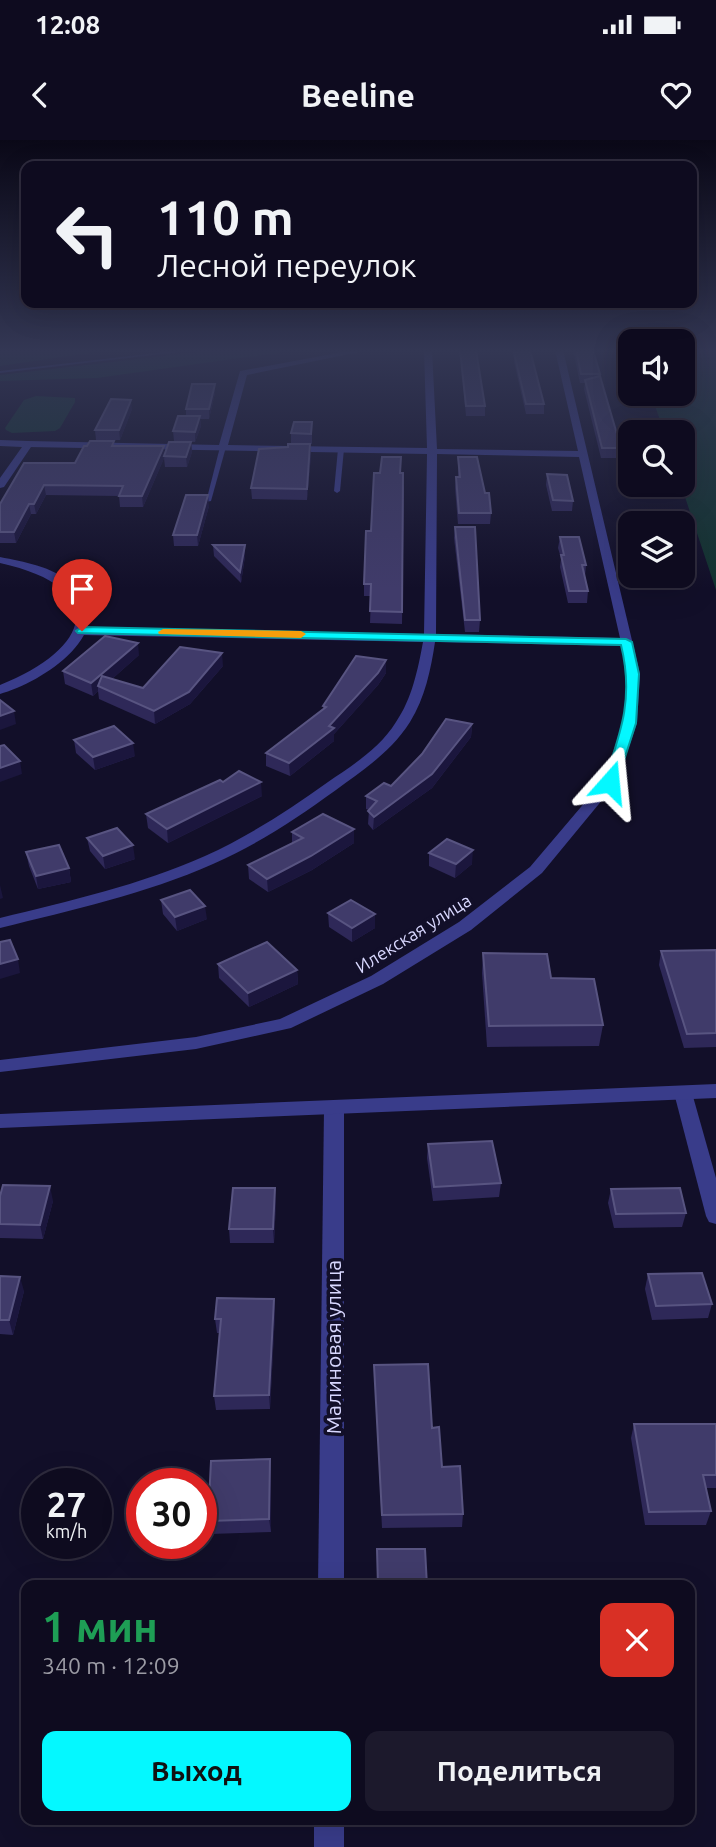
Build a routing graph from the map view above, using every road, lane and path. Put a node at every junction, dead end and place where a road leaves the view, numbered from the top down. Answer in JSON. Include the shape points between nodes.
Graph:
{"nodes":[{"id":1,"x":228,"y":430,"type":"edge"},
{"id":2,"x":431,"y":430,"type":"edge"},
{"id":3,"x":578,"y":430,"type":"edge"},
{"id":4,"x":0,"y":443,"type":"edge"},
{"id":5,"x":28,"y":444,"type":"junction"},
{"id":6,"x":223,"y":447,"type":"junction"},
{"id":7,"x":341,"y":449,"type":"junction"},
{"id":8,"x":432,"y":451,"type":"junction"},
{"id":9,"x":584,"y":454,"type":"junction"},
{"id":10,"x":0,"y":485,"type":"edge"},
{"id":11,"x":337,"y":491,"type":"dead end"},
{"id":12,"x":208,"y":501,"type":"edge"},
{"id":13,"x":0,"y":560,"type":"edge"},
{"id":14,"x":82,"y":631,"type":"junction"},
{"id":15,"x":430,"y":636,"type":"junction"},
{"id":16,"x":626,"y":642,"type":"junction"},
{"id":17,"x":0,"y":690,"type":"edge"},
{"id":18,"x":0,"y":923,"type":"edge"},
{"id":19,"x":0,"y":1066,"type":"edge"},
{"id":20,"x":716,"y":1091,"type":"edge"},
{"id":21,"x":683,"y":1093,"type":"junction"},
{"id":22,"x":334,"y":1109,"type":"junction"},
{"id":23,"x":0,"y":1121,"type":"edge"},
{"id":24,"x":716,"y":1216,"type":"edge"},
{"id":25,"x":331,"y":1580,"type":"edge"},
{"id":26,"x":329,"y":1825,"type":"edge"},
{"id":27,"x":329,"y":1847,"type":"edge"}],
"edges":[{"from":1,"to":6,"type":"street"},
{"from":2,"to":8,"type":"street"},
{"from":3,"to":9,"type":"street","name":"Илекская улица"},
{"from":4,"to":5,"type":"street"},
{"from":5,"to":6,"type":"street"},
{"from":5,"to":10,"type":"street"},
{"from":6,"to":7,"type":"street"},
{"from":6,"to":12,"type":"lane"},
{"from":7,"to":8,"type":"street"},
{"from":7,"to":11,"type":"lane"},
{"from":8,"to":9,"type":"street"},
{"from":8,"to":15,"type":"street"},
{"from":9,"to":16,"type":"street","name":"Илекская улица"},
{"from":13,"to":14,"type":"street","via":[[56,578],[76,593]]},
{"from":14,"to":15,"type":"street"},
{"from":14,"to":17,"type":"street","via":[[61,657],[27,680]]},
{"from":15,"to":16,"type":"street"},
{"from":15,"to":18,"type":"street","via":[[414,697],[397,731],[357,768],[296,811],[237,847],[163,878]]},
{"from":16,"to":19,"type":"street","name":"Илекская улица","via":[[634,674],[630,723],[610,782],[536,870],[465,926],[377,980],[285,1024],[196,1043]]},
{"from":20,"to":21,"type":"street"},
{"from":21,"to":22,"type":"street"},
{"from":21,"to":24,"type":"street"},
{"from":22,"to":23,"type":"street"},
{"from":22,"to":25,"type":"street","name":"Малиновая улица"},
{"from":26,"to":27,"type":"street"}]}
